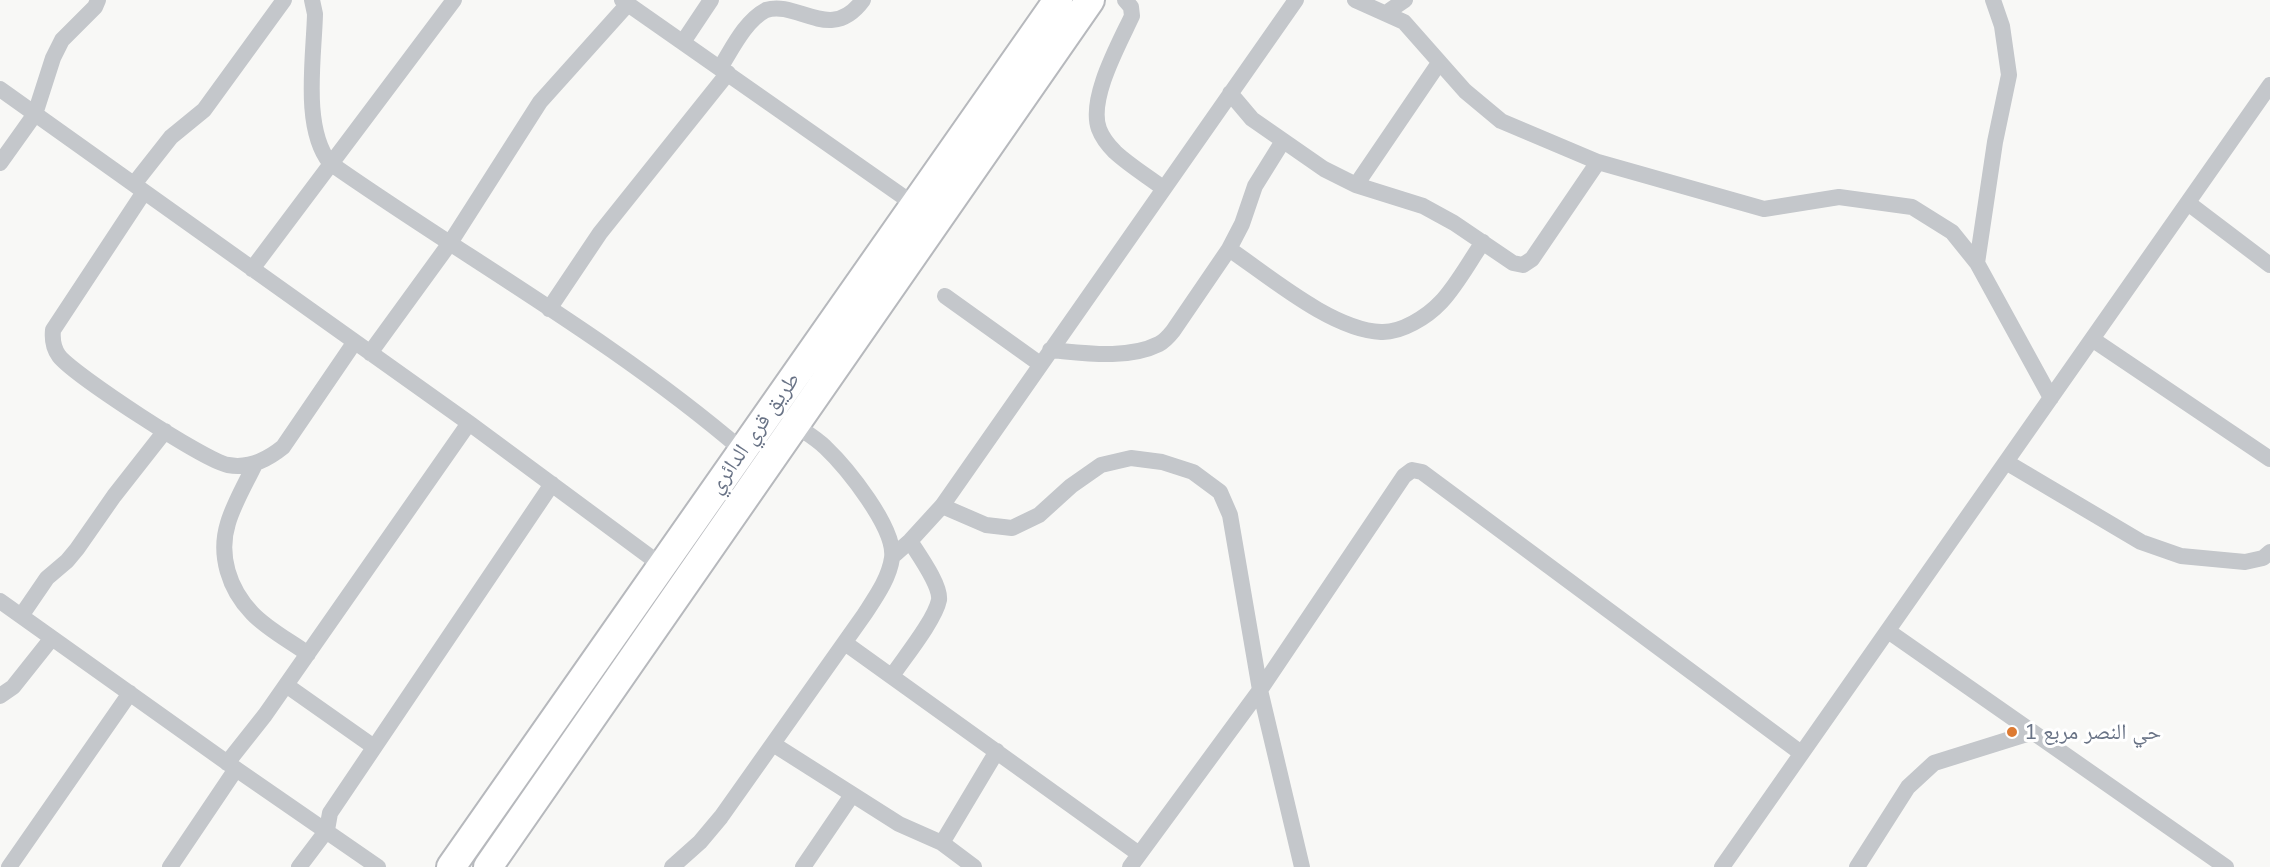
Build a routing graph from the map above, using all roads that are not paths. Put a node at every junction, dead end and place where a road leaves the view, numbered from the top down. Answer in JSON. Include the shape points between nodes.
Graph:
{"nodes":[{"id":1,"x":98,"y":0,"type":"edge"},
{"id":2,"x":284,"y":0,"type":"edge"},
{"id":3,"x":312,"y":0,"type":"edge"},
{"id":4,"x":454,"y":0,"type":"edge"},
{"id":5,"x":711,"y":0,"type":"edge"},
{"id":6,"x":863,"y":0,"type":"edge"},
{"id":7,"x":1058,"y":0,"type":"edge"},
{"id":8,"x":1090,"y":0,"type":"edge"},
{"id":9,"x":1125,"y":0,"type":"edge"},
{"id":10,"x":1296,"y":0,"type":"edge"},
{"id":11,"x":1355,"y":0,"type":"edge"},
{"id":12,"x":1405,"y":0,"type":"edge"},
{"id":13,"x":1994,"y":0,"type":"edge"},
{"id":14,"x":632,"y":3,"type":"edge"},
{"id":15,"x":1386,"y":13,"type":"junction"},
{"id":16,"x":683,"y":42,"type":"junction"},
{"id":17,"x":1439,"y":63,"type":"junction"},
{"id":18,"x":724,"y":70,"type":"junction"},
{"id":19,"x":2269,"y":88,"type":"edge"},
{"id":20,"x":0,"y":89,"type":"edge"},
{"id":21,"x":1230,"y":93,"type":"junction"},
{"id":22,"x":35,"y":114,"type":"junction"},
{"id":23,"x":1282,"y":141,"type":"junction"},
{"id":24,"x":1598,"y":162,"type":"junction"},
{"id":25,"x":0,"y":163,"type":"edge"},
{"id":26,"x":330,"y":163,"type":"junction"},
{"id":27,"x":1356,"y":185,"type":"junction"},
{"id":28,"x":139,"y":188,"type":"junction"},
{"id":29,"x":1163,"y":188,"type":"junction"},
{"id":30,"x":2188,"y":202,"type":"junction"},
{"id":31,"x":915,"y":205,"type":"junction"},
{"id":32,"x":1483,"y":242,"type":"junction"},
{"id":33,"x":450,"y":243,"type":"junction"},
{"id":34,"x":1229,"y":249,"type":"junction"},
{"id":35,"x":1977,"y":263,"type":"junction"},
{"id":36,"x":2270,"y":265,"type":"edge"},
{"id":37,"x":252,"y":269,"type":"junction"},
{"id":38,"x":945,"y":296,"type":"dead end"},
{"id":39,"x":549,"y":309,"type":"junction"},
{"id":40,"x":2092,"y":339,"type":"junction"},
{"id":41,"x":354,"y":343,"type":"junction"},
{"id":42,"x":1050,"y":350,"type":"junction"},
{"id":43,"x":370,"y":353,"type":"junction"},
{"id":44,"x":1040,"y":364,"type":"junction"},
{"id":45,"x":2051,"y":398,"type":"junction"},
{"id":46,"x":469,"y":423,"type":"junction"},
{"id":47,"x":795,"y":425,"type":"junction"},
{"id":48,"x":165,"y":431,"type":"junction"},
{"id":49,"x":742,"y":450,"type":"junction"},
{"id":50,"x":2270,"y":459,"type":"edge"},
{"id":51,"x":2006,"y":462,"type":"junction"},
{"id":52,"x":255,"y":464,"type":"junction"},
{"id":53,"x":552,"y":484,"type":"junction"},
{"id":54,"x":942,"y":506,"type":"junction"},
{"id":55,"x":910,"y":541,"type":"junction"},
{"id":56,"x":2270,"y":552,"type":"edge"},
{"id":57,"x":893,"y":556,"type":"junction"},
{"id":58,"x":661,"y":565,"type":"junction"},
{"id":59,"x":0,"y":601,"type":"edge"},
{"id":60,"x":21,"y":616,"type":"junction"},
{"id":61,"x":1888,"y":631,"type":"junction"},
{"id":62,"x":52,"y":638,"type":"junction"},
{"id":63,"x":845,"y":643,"type":"junction"},
{"id":64,"x":308,"y":654,"type":"junction"},
{"id":65,"x":892,"y":676,"type":"junction"},
{"id":66,"x":286,"y":685,"type":"junction"},
{"id":67,"x":1260,"y":690,"type":"junction"},
{"id":68,"x":130,"y":693,"type":"junction"},
{"id":69,"x":0,"y":696,"type":"edge"},
{"id":70,"x":2033,"y":732,"type":"junction"},
{"id":71,"x":773,"y":744,"type":"junction"},
{"id":72,"x":374,"y":747,"type":"junction"},
{"id":73,"x":997,"y":751,"type":"junction"},
{"id":74,"x":1801,"y":753,"type":"junction"},
{"id":75,"x":232,"y":766,"type":"junction"},
{"id":76,"x":852,"y":795,"type":"junction"},
{"id":77,"x":483,"y":822,"type":"junction"},
{"id":78,"x":327,"y":830,"type":"junction"},
{"id":79,"x":508,"y":840,"type":"junction"},
{"id":80,"x":942,"y":843,"type":"junction"},
{"id":81,"x":1135,"y":860,"type":"edge"},
{"id":82,"x":9,"y":867,"type":"edge"},
{"id":83,"x":170,"y":867,"type":"edge"},
{"id":84,"x":299,"y":867,"type":"edge"},
{"id":85,"x":378,"y":867,"type":"edge"},
{"id":86,"x":451,"y":867,"type":"edge"},
{"id":87,"x":488,"y":867,"type":"edge"},
{"id":88,"x":672,"y":867,"type":"edge"},
{"id":89,"x":803,"y":867,"type":"edge"},
{"id":90,"x":974,"y":867,"type":"edge"},
{"id":91,"x":1302,"y":867,"type":"edge"},
{"id":92,"x":1722,"y":867,"type":"edge"},
{"id":93,"x":1857,"y":867,"type":"edge"},
{"id":94,"x":2226,"y":867,"type":"edge"}],
"edges":[{"from":1,"to":22,"type":"street","via":[[58,49]]},
{"from":2,"to":28,"type":"street","via":[[204,110],[171,137]]},
{"from":3,"to":26,"type":"street","via":[[312,108],[318,142]]},
{"from":4,"to":26,"type":"street"},
{"from":5,"to":16,"type":"street"},
{"from":6,"to":18,"type":"street","via":[[854,12],[838,18],[770,8],[756,17]]},
{"from":7,"to":31,"type":"highway","name":"طريق قري الدائري"},
{"from":8,"to":47,"type":"highway","name":"طريق قري الدائري"},
{"from":9,"to":29,"type":"street","via":[[1132,16],[1106,72],[1097,121],[1115,152]]},
{"from":10,"to":21,"type":"street"},
{"from":11,"to":15,"type":"street"},
{"from":12,"to":15,"type":"street"},
{"from":13,"to":35,"type":"street","via":[[2009,75]]},
{"from":14,"to":16,"type":"street"},
{"from":14,"to":33,"type":"street","via":[[540,102]]},
{"from":15,"to":17,"type":"street","via":[[1404,22]]},
{"from":16,"to":18,"type":"street"},
{"from":17,"to":24,"type":"street","via":[[1501,121]]},
{"from":17,"to":27,"type":"street"},
{"from":18,"to":31,"type":"street"},
{"from":18,"to":39,"type":"street","via":[[600,233]]},
{"from":19,"to":30,"type":"street"},
{"from":20,"to":22,"type":"street"},
{"from":21,"to":23,"type":"street","via":[[1252,119]]},
{"from":21,"to":29,"type":"street"},
{"from":22,"to":25,"type":"street"},
{"from":22,"to":28,"type":"street"},
{"from":23,"to":27,"type":"street"},
{"from":23,"to":34,"type":"street","via":[[1255,186]]},
{"from":24,"to":32,"type":"street","via":[[1532,259],[1523,265],[1513,263]]},
{"from":24,"to":35,"type":"street","via":[[1764,209],[1839,197],[1912,207],[1952,232]]},
{"from":26,"to":33,"type":"street"},
{"from":26,"to":37,"type":"street"},
{"from":27,"to":32,"type":"street","via":[[1423,206]]},
{"from":28,"to":37,"type":"street"},
{"from":28,"to":48,"type":"street","via":[[56,323],[52,336],[61,358]]},
{"from":29,"to":42,"type":"street"},
{"from":30,"to":36,"type":"street"},
{"from":30,"to":40,"type":"street"},
{"from":31,"to":49,"type":"highway","name":"طريق قري الدائري"},
{"from":32,"to":34,"type":"street","via":[[1440,303],[1409,326],[1382,333],[1351,327],[1321,312]]},
{"from":33,"to":39,"type":"street"},
{"from":33,"to":43,"type":"street"},
{"from":34,"to":42,"type":"street","via":[[1162,343],[1131,352]]},
{"from":35,"to":45,"type":"street"},
{"from":37,"to":41,"type":"street"},
{"from":38,"to":44,"type":"street"},
{"from":39,"to":49,"type":"street","via":[[705,418]]},
{"from":40,"to":45,"type":"street"},
{"from":40,"to":50,"type":"street"},
{"from":41,"to":43,"type":"street"},
{"from":41,"to":52,"type":"street","via":[[283,447]]},
{"from":42,"to":44,"type":"street"},
{"from":43,"to":46,"type":"street"},
{"from":44,"to":54,"type":"street"},
{"from":45,"to":51,"type":"street"},
{"from":46,"to":53,"type":"street"},
{"from":46,"to":64,"type":"street"},
{"from":47,"to":57,"type":"street","via":[[824,446],[869,500],[891,542]]},
{"from":47,"to":79,"type":"highway","name":"طريق قري الدائري"},
{"from":48,"to":52,"type":"street","via":[[218,462]]},
{"from":48,"to":60,"type":"street","via":[[68,561],[47,578]]},
{"from":49,"to":58,"type":"highway","name":"طريق قري الدائري"},
{"from":51,"to":56,"type":"street","via":[[2141,542],[2181,556],[2245,562],[2264,558]]},
{"from":51,"to":61,"type":"street"},
{"from":52,"to":64,"type":"street","via":[[228,523],[225,566],[252,613]]},
{"from":53,"to":58,"type":"street"},
{"from":53,"to":72,"type":"street"},
{"from":54,"to":55,"type":"street"},
{"from":54,"to":67,"type":"street","via":[[986,525],[1012,528],[1039,514],[1101,465],[1131,458],[1162,462],[1192,472],[1220,492],[1230,515]]},
{"from":55,"to":57,"type":"street"},
{"from":55,"to":65,"type":"street","via":[[935,582],[939,599]]},
{"from":57,"to":63,"type":"street","via":[[883,584]]},
{"from":58,"to":77,"type":"highway","name":"طريق قري الدائري"},
{"from":59,"to":60,"type":"street"},
{"from":60,"to":62,"type":"street"},
{"from":61,"to":70,"type":"street"},
{"from":61,"to":74,"type":"street"},
{"from":62,"to":68,"type":"street"},
{"from":62,"to":69,"type":"street","via":[[13,687]]},
{"from":63,"to":65,"type":"street"},
{"from":63,"to":71,"type":"street"},
{"from":64,"to":66,"type":"street"},
{"from":65,"to":73,"type":"street"},
{"from":66,"to":72,"type":"street"},
{"from":66,"to":75,"type":"street"},
{"from":67,"to":74,"type":"street","via":[[1404,476],[1412,470],[1422,472]]},
{"from":67,"to":81,"type":"street"},
{"from":67,"to":91,"type":"street"},
{"from":68,"to":75,"type":"street"},
{"from":68,"to":82,"type":"street"},
{"from":70,"to":93,"type":"street","via":[[1934,763],[1908,787]]},
{"from":70,"to":94,"type":"street"},
{"from":71,"to":76,"type":"street"},
{"from":71,"to":88,"type":"street","via":[[721,817]]},
{"from":72,"to":78,"type":"street","via":[[330,813]]},
{"from":73,"to":80,"type":"street"},
{"from":73,"to":81,"type":"street"},
{"from":74,"to":92,"type":"street"},
{"from":75,"to":78,"type":"street"},
{"from":75,"to":83,"type":"street"},
{"from":76,"to":80,"type":"street","via":[[899,824]]},
{"from":76,"to":89,"type":"street"},
{"from":77,"to":79,"type":"highway"},
{"from":77,"to":86,"type":"highway","name":"طريق قري الدائري"},
{"from":78,"to":84,"type":"street"},
{"from":78,"to":85,"type":"street"},
{"from":79,"to":87,"type":"highway","name":"طريق قري الدائري"},
{"from":80,"to":90,"type":"street"}]}
